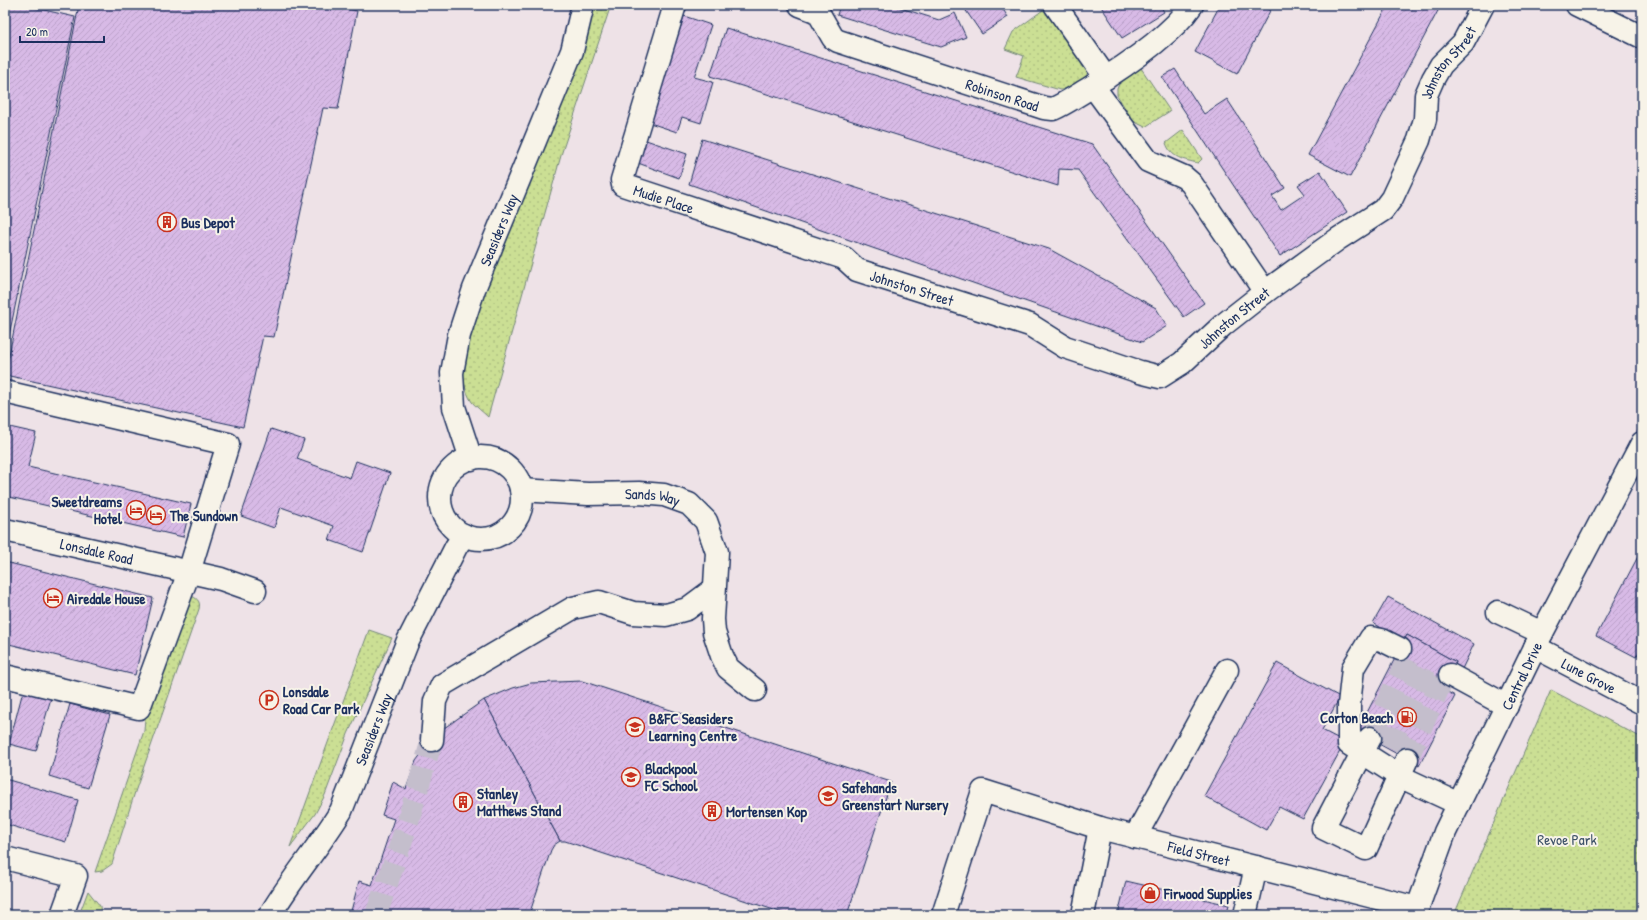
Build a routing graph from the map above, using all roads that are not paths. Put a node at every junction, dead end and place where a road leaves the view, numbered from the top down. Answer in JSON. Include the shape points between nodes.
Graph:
{"nodes":[{"id":1,"x":583,"y":5,"type":"edge"},
{"id":2,"x":675,"y":5,"type":"edge"},
{"id":3,"x":800,"y":5,"type":"edge"},
{"id":4,"x":1055,"y":5,"type":"edge"},
{"id":5,"x":1192,"y":5,"type":"edge"},
{"id":6,"x":1483,"y":5,"type":"edge"},
{"id":7,"x":1577,"y":5,"type":"edge"},
{"id":8,"x":1642,"y":37,"type":"edge"},
{"id":9,"x":1100,"y":82,"type":"junction"},
{"id":10,"x":857,"y":270,"type":"joint"},
{"id":11,"x":1265,"y":292,"type":"junction"},
{"id":12,"x":5,"y":392,"type":"edge"},
{"id":13,"x":1642,"y":443,"type":"edge"},
{"id":14,"x":471,"y":459,"type":"junction"},
{"id":15,"x":521,"y":490,"type":"junction"},
{"id":16,"x":5,"y":530,"type":"edge"},
{"id":17,"x":464,"y":535,"type":"junction"},
{"id":18,"x":189,"y":572,"type":"junction"},
{"id":19,"x":714,"y":589,"type":"junction"},
{"id":20,"x":255,"y":591,"type":"dead end"},
{"id":21,"x":1498,"y":612,"type":"dead end"},
{"id":22,"x":1539,"y":640,"type":"junction"},
{"id":23,"x":1400,"y":649,"type":"dead end"},
{"id":24,"x":1227,"y":670,"type":"dead end"},
{"id":25,"x":1450,"y":675,"type":"dead end"},
{"id":26,"x":5,"y":676,"type":"edge"},
{"id":27,"x":755,"y":690,"type":"dead end"},
{"id":28,"x":1642,"y":703,"type":"edge"},
{"id":29,"x":1507,"y":706,"type":"junction"},
{"id":30,"x":432,"y":740,"type":"tunnel mouth"},
{"id":31,"x":1375,"y":751,"type":"junction"},
{"id":32,"x":1403,"y":767,"type":"junction"},
{"id":33,"x":1459,"y":804,"type":"junction"},
{"id":34,"x":1100,"y":828,"type":"junction"},
{"id":35,"x":1135,"y":836,"type":"junction"},
{"id":36,"x":5,"y":858,"type":"edge"},
{"id":37,"x":1256,"y":867,"type":"junction"},
{"id":38,"x":1416,"y":911,"type":"edge"},
{"id":39,"x":62,"y":915,"type":"edge"},
{"id":40,"x":270,"y":915,"type":"edge"},
{"id":41,"x":942,"y":915,"type":"edge"},
{"id":42,"x":1083,"y":915,"type":"edge"},
{"id":43,"x":1245,"y":915,"type":"edge"}],
"edges":[{"from":1,"to":14,"type":"street","name":"Seasiders Way","via":[[572,51],[474,289],[459,335],[452,374],[454,407]]},
{"from":2,"to":10,"type":"street","name":"Mudie Place","via":[[622,180],[623,185],[844,258]]},
{"from":3,"to":9,"type":"street","name":"Robinson Road","via":[[818,12],[838,41],[1044,108],[1053,109],[1060,106]]},
{"from":4,"to":9,"type":"street"},
{"from":5,"to":9,"type":"street","name":"Robinson Road","via":[[1142,53]]},
{"from":6,"to":11,"type":"street","name":"Johnston Street","via":[[1463,43],[1441,65],[1433,79],[1426,95],[1425,119],[1419,140],[1392,198],[1378,214],[1338,239]]},
{"from":7,"to":8,"type":"street"},
{"from":9,"to":11,"type":"street","via":[[1148,161],[1184,177],[1191,183]]},
{"from":10,"to":11,"type":"street","name":"Johnston Street","via":[[1030,325],[1065,347],[1160,377],[1182,363],[1222,325]]},
{"from":12,"to":18,"type":"street","via":[[228,444]]},
{"from":13,"to":22,"type":"street","name":"Central Drive"},
{"from":14,"to":15,"type":"street","via":[[490,458],[501,462],[510,469]]},
{"from":14,"to":17,"type":"street","via":[[454,467],[441,489],[440,503],[444,516],[452,527]]},
{"from":15,"to":17,"type":"street","via":[[522,503],[518,515],[511,526],[501,534],[489,538]]},
{"from":15,"to":19,"type":"street","name":"Sands Way","via":[[664,495],[689,504],[706,521],[717,552]]},
{"from":16,"to":18,"type":"street","name":"Lonsdale Road"},
{"from":17,"to":40,"type":"street","name":"Seasiders Way","via":[[407,644],[341,811],[327,834],[284,890]]},
{"from":18,"to":20,"type":"street","name":"Lonsdale Road"},
{"from":18,"to":26,"type":"street","via":[[139,708]]},
{"from":19,"to":27,"type":"street","name":"Sands Way","via":[[714,632],[722,656],[728,668]]},
{"from":19,"to":30,"type":"street","via":[[687,609],[666,615],[633,613],[599,602],[566,611],[442,685],[435,701]]},
{"from":21,"to":22,"type":"street","name":"Lune Grove"},
{"from":22,"to":28,"type":"street","name":"Lune Grove"},
{"from":22,"to":29,"type":"street","name":"Central Drive"},
{"from":23,"to":31,"type":"street","via":[[1382,640],[1371,638],[1354,668],[1349,705],[1349,744]]},
{"from":24,"to":35,"type":"street"},
{"from":25,"to":29,"type":"street"},
{"from":29,"to":33,"type":"street","name":"Central Drive"},
{"from":31,"to":32,"type":"street"},
{"from":31,"to":32,"type":"street","via":[[1323,828],[1366,849]]},
{"from":32,"to":33,"type":"street"},
{"from":33,"to":38,"type":"street","name":"Central Drive","via":[[1445,832]]},
{"from":34,"to":35,"type":"street","name":"Field Street"},
{"from":34,"to":41,"type":"street","name":"Field Street","via":[[983,791]]},
{"from":34,"to":42,"type":"street"},
{"from":35,"to":37,"type":"street","name":"Field Street"},
{"from":36,"to":39,"type":"street","via":[[76,876]]},
{"from":37,"to":38,"type":"street","name":"Field Street"},
{"from":37,"to":43,"type":"street"}]}
